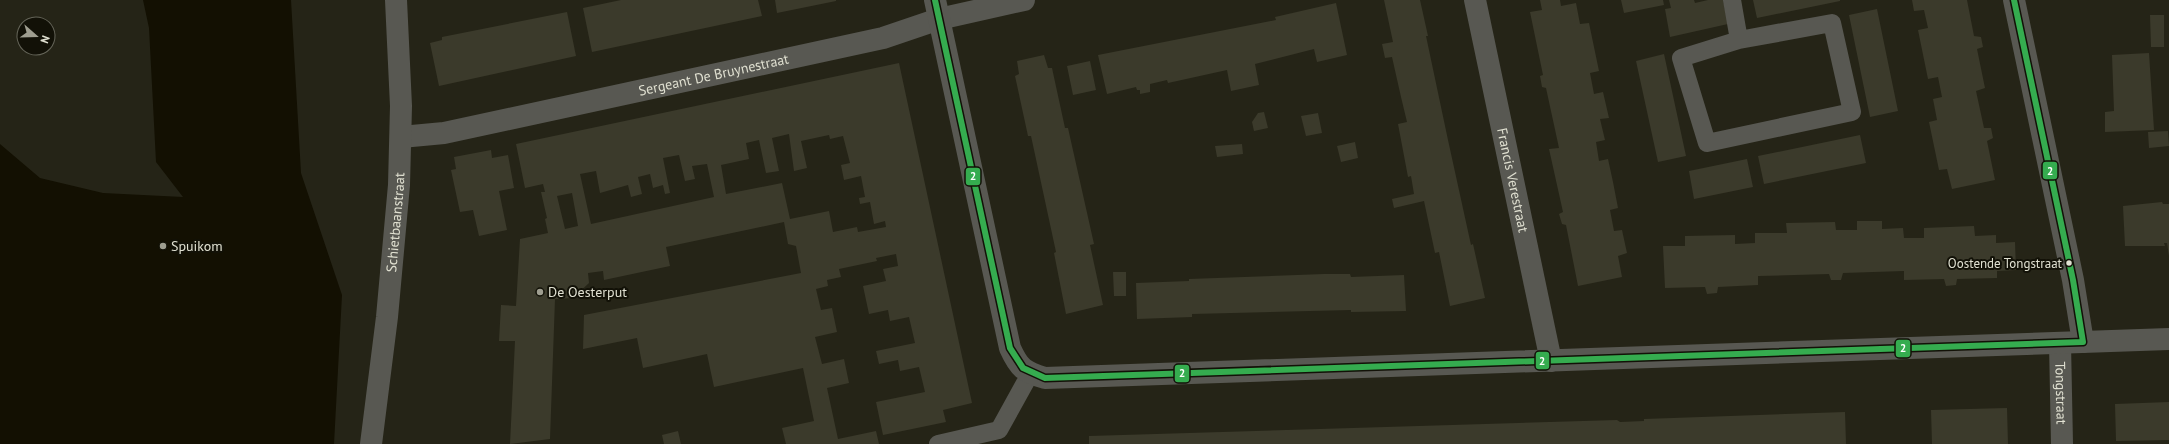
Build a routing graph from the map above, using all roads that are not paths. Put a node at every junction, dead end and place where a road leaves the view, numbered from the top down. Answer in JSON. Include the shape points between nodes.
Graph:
{"nodes":[{"id":1,"x":396,"y":0,"type":"edge"},
{"id":2,"x":1024,"y":0,"type":"edge"},
{"id":3,"x":1475,"y":0,"type":"edge"},
{"id":4,"x":1732,"y":0,"type":"edge"},
{"id":5,"x":2018,"y":1,"type":"edge"},
{"id":6,"x":937,"y":9,"type":"edge"},
{"id":7,"x":1739,"y":40,"type":"junction"},
{"id":8,"x":401,"y":138,"type":"junction"},
{"id":9,"x":2169,"y":339,"type":"edge"},
{"id":10,"x":2083,"y":342,"type":"junction"},
{"id":11,"x":2060,"y":343,"type":"junction"},
{"id":12,"x":1551,"y":361,"type":"junction"},
{"id":13,"x":1030,"y":374,"type":"junction"},
{"id":14,"x":371,"y":444,"type":"edge"},
{"id":15,"x":938,"y":444,"type":"edge"},
{"id":16,"x":2062,"y":444,"type":"edge"}],
"edges":[{"from":1,"to":8,"type":"street","name":"Schietbaanstraat"},
{"from":2,"to":6,"type":"street","name":"Sergeant De Bruynestraat"},
{"from":3,"to":12,"type":"street","name":"Francis Verestraat"},
{"from":4,"to":7,"type":"lane"},
{"from":5,"to":10,"type":"street"},
{"from":6,"to":8,"type":"street","name":"Sergeant De Bruynestraat","via":[[883,38],[444,133]]},
{"from":6,"to":13,"type":"street","via":[[1010,348],[1018,364]]},
{"from":7,"to":7,"type":"lane","via":[[1832,23],[1852,112],[1707,143],[1681,58]]},
{"from":8,"to":14,"type":"street","name":"Schietbaanstraat","via":[[387,317]]},
{"from":9,"to":10,"type":"street"},
{"from":10,"to":11,"type":"street"},
{"from":11,"to":12,"type":"street"},
{"from":11,"to":16,"type":"street","name":"Tongstraat"},
{"from":12,"to":13,"type":"street","via":[[1045,378]]},
{"from":13,"to":15,"type":"lane","via":[[999,430]]}]}
